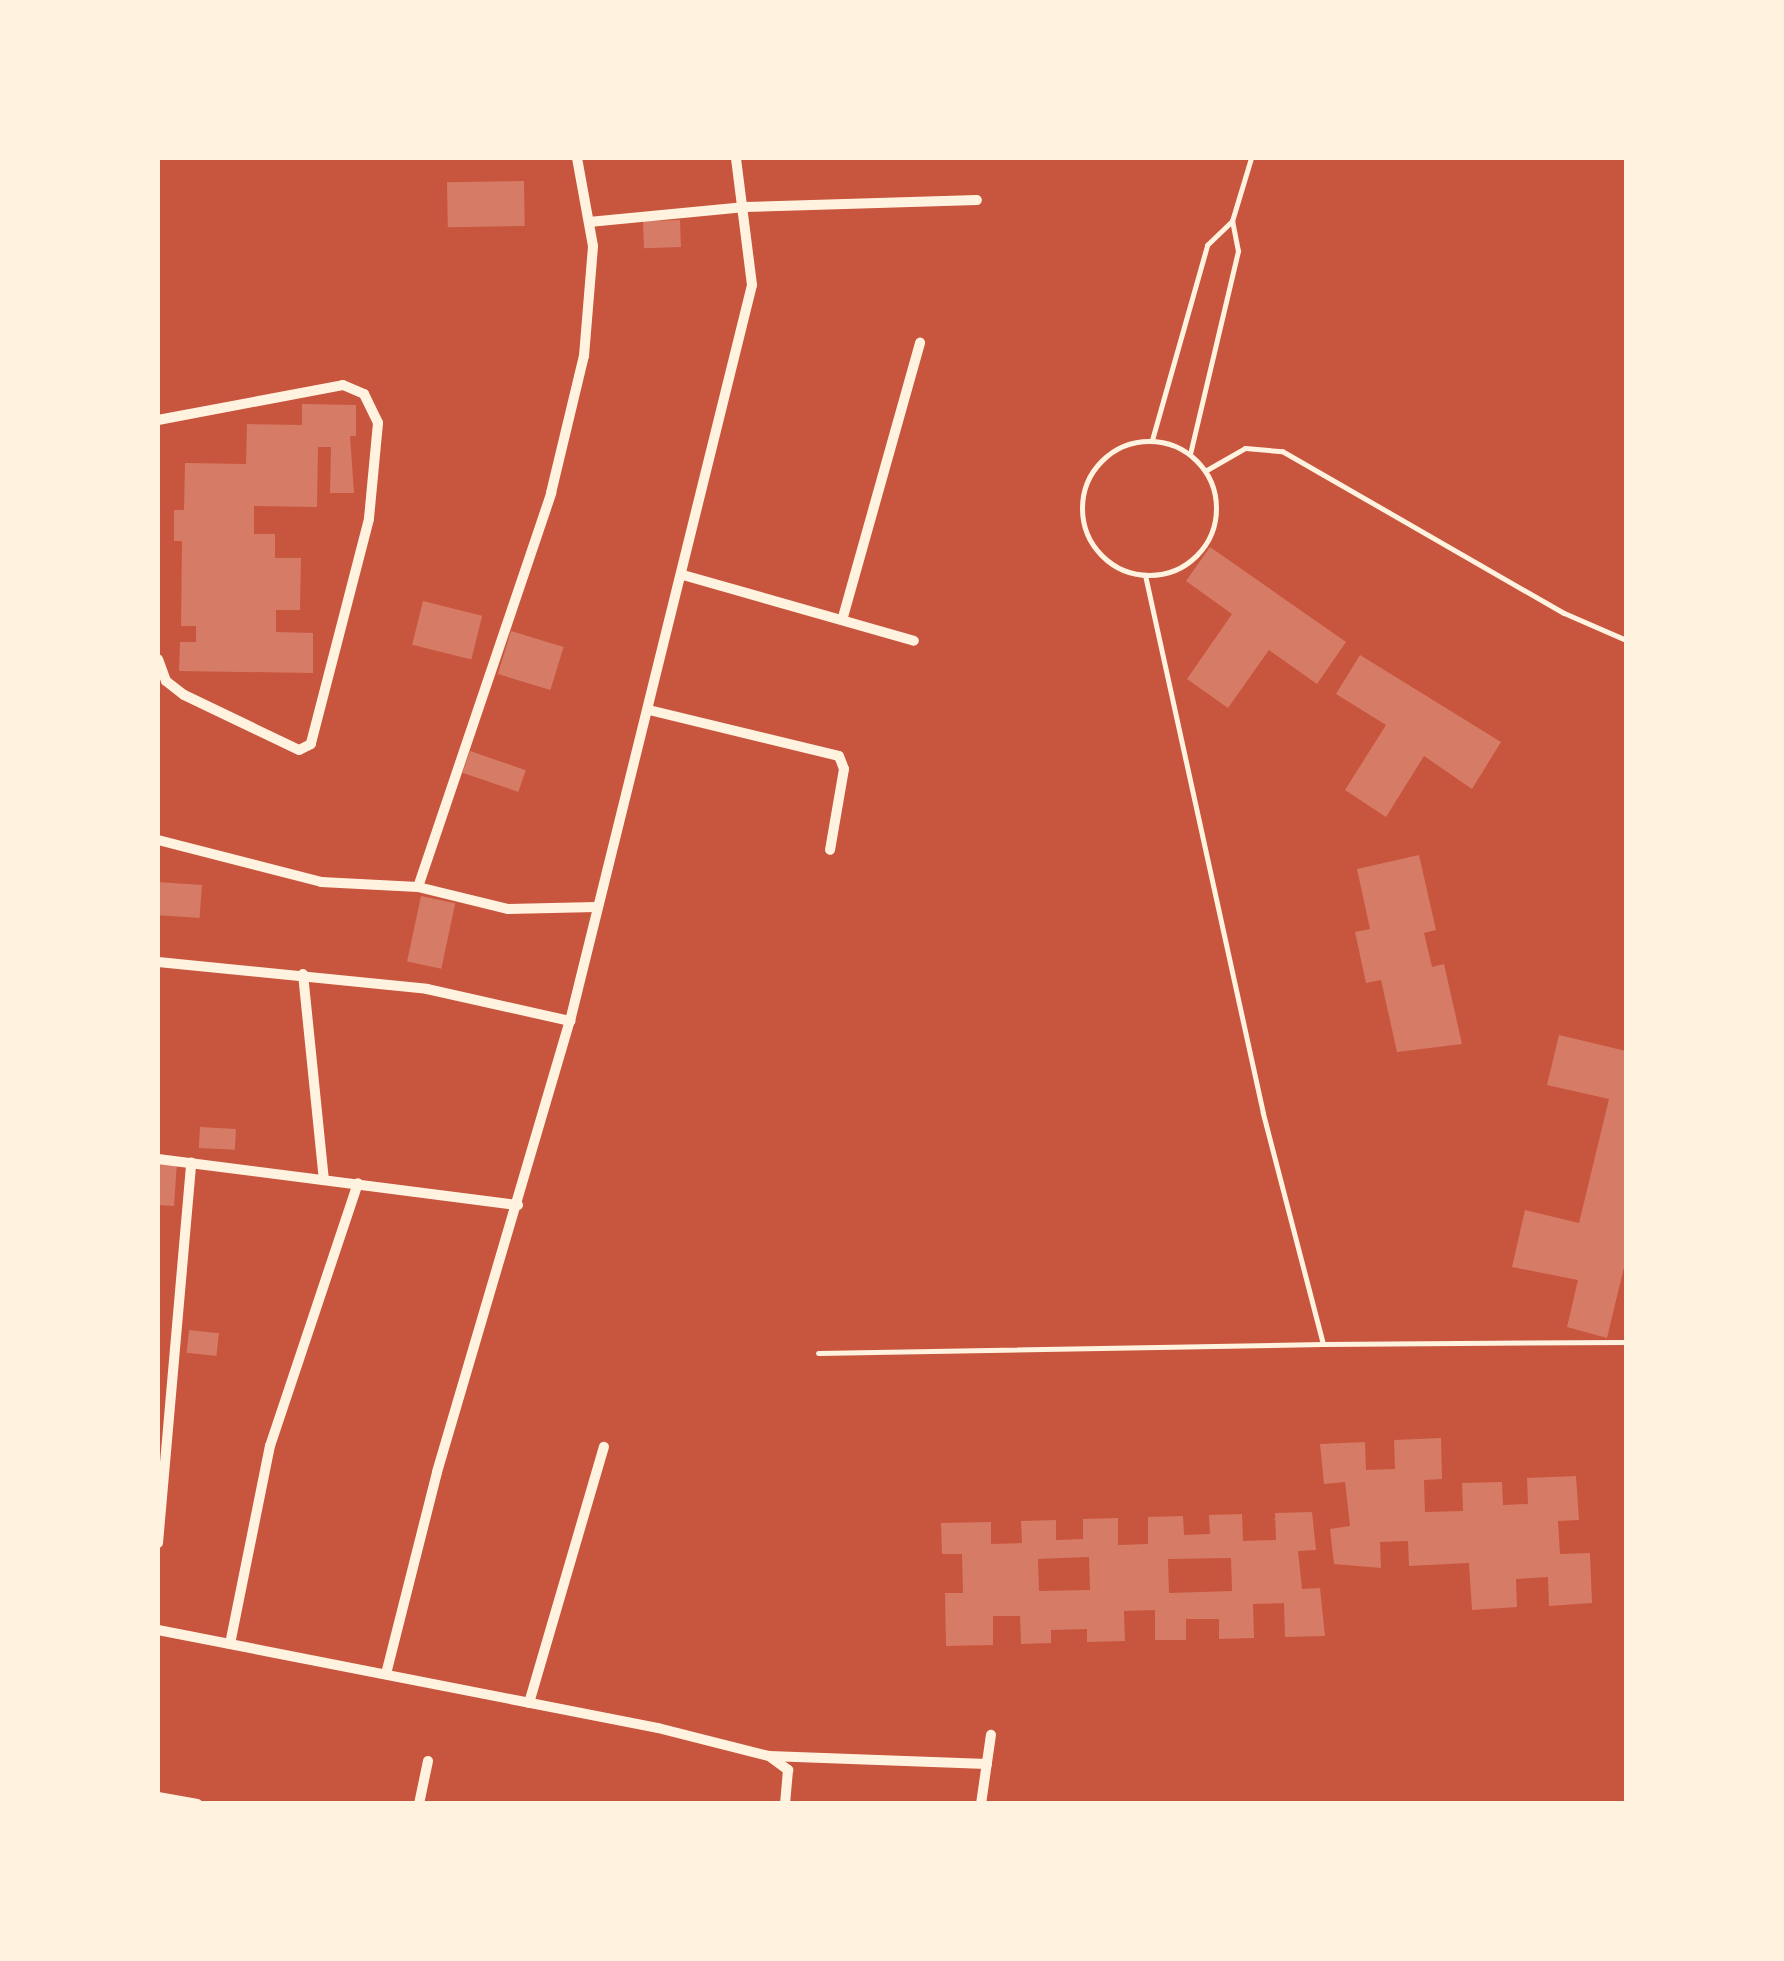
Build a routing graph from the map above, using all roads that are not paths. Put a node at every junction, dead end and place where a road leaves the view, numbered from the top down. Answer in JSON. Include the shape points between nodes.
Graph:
{"nodes":[{"id":1,"x":577,"y":158,"type":"edge"},
{"id":2,"x":736,"y":158,"type":"edge"},
{"id":3,"x":1251,"y":158,"type":"edge"},
{"id":4,"x":978,"y":200,"type":"dead end"},
{"id":5,"x":745,"y":207,"type":"junction"},
{"id":6,"x":1232,"y":221,"type":"junction"},
{"id":7,"x":589,"y":222,"type":"junction"},
{"id":8,"x":920,"y":344,"type":"dead end"},
{"id":9,"x":158,"y":420,"type":"edge"},
{"id":10,"x":1152,"y":440,"type":"junction"},
{"id":11,"x":1190,"y":454,"type":"junction"},
{"id":12,"x":1205,"y":470,"type":"junction"},
{"id":13,"x":683,"y":574,"type":"junction"},
{"id":14,"x":1144,"y":575,"type":"junction"},
{"id":15,"x":843,"y":617,"type":"junction"},
{"id":16,"x":1626,"y":640,"type":"edge"},
{"id":17,"x":914,"y":641,"type":"dead end"},
{"id":18,"x":158,"y":659,"type":"edge"},
{"id":19,"x":649,"y":710,"type":"junction"},
{"id":20,"x":158,"y":840,"type":"edge"},
{"id":21,"x":830,"y":850,"type":"dead end"},
{"id":22,"x":418,"y":887,"type":"junction"},
{"id":23,"x":596,"y":908,"type":"junction"},
{"id":24,"x":158,"y":962,"type":"edge"},
{"id":25,"x":303,"y":974,"type":"junction"},
{"id":26,"x":570,"y":1021,"type":"junction"},
{"id":27,"x":158,"y":1159,"type":"edge"},
{"id":28,"x":191,"y":1162,"type":"junction"},
{"id":29,"x":324,"y":1180,"type":"junction"},
{"id":30,"x":358,"y":1184,"type":"junction"},
{"id":31,"x":518,"y":1205,"type":"junction"},
{"id":32,"x":1626,"y":1342,"type":"edge"},
{"id":33,"x":1323,"y":1344,"type":"junction"},
{"id":34,"x":818,"y":1352,"type":"dead end"},
{"id":35,"x":604,"y":1447,"type":"dead end"},
{"id":36,"x":162,"y":1479,"type":"edge"},
{"id":37,"x":158,"y":1543,"type":"edge"},
{"id":38,"x":158,"y":1630,"type":"edge"},
{"id":39,"x":230,"y":1644,"type":"junction"},
{"id":40,"x":386,"y":1674,"type":"junction"},
{"id":41,"x":529,"y":1703,"type":"junction"},
{"id":42,"x":991,"y":1736,"type":"dead end"},
{"id":43,"x":769,"y":1756,"type":"junction"},
{"id":44,"x":428,"y":1761,"type":"dead end"},
{"id":45,"x":987,"y":1764,"type":"junction"},
{"id":46,"x":158,"y":1797,"type":"edge"},
{"id":47,"x":197,"y":1804,"type":"edge"},
{"id":48,"x":419,"y":1804,"type":"edge"},
{"id":49,"x":785,"y":1804,"type":"edge"},
{"id":50,"x":981,"y":1804,"type":"edge"}],
"edges":[{"from":1,"to":7,"type":"street"},
{"from":2,"to":5,"type":"street"},
{"from":3,"to":6,"type":"lane"},
{"from":4,"to":5,"type":"street"},
{"from":5,"to":7,"type":"street"},
{"from":5,"to":13,"type":"street","via":[[752,285]]},
{"from":6,"to":10,"type":"lane","via":[[1206,246]]},
{"from":6,"to":11,"type":"lane","via":[[1238,252]]},
{"from":7,"to":22,"type":"street","via":[[584,356],[551,493]]},
{"from":8,"to":15,"type":"street"},
{"from":9,"to":18,"type":"street","via":[[343,385],[364,394],[378,424],[368,519],[312,744],[300,750],[184,695],[166,681]]},
{"from":10,"to":11,"type":"lane"},
{"from":10,"to":14,"type":"lane","via":[[1098,463],[1083,489],[1082,519],[1093,547],[1116,567]]},
{"from":11,"to":12,"type":"lane"},
{"from":12,"to":14,"type":"lane","via":[[1214,513],[1198,553],[1174,570]]},
{"from":12,"to":16,"type":"lane","via":[[1245,448],[1282,451],[1564,613]]},
{"from":13,"to":15,"type":"street"},
{"from":13,"to":19,"type":"street"},
{"from":14,"to":33,"type":"lane","via":[[1263,1112]]},
{"from":15,"to":17,"type":"street"},
{"from":19,"to":21,"type":"street","via":[[839,756],[844,769]]},
{"from":19,"to":23,"type":"street"},
{"from":20,"to":22,"type":"street","via":[[320,882]]},
{"from":22,"to":23,"type":"street","via":[[508,908]]},
{"from":23,"to":26,"type":"street"},
{"from":24,"to":25,"type":"street"},
{"from":25,"to":26,"type":"street","via":[[427,989]]},
{"from":25,"to":29,"type":"street"},
{"from":26,"to":31,"type":"street"},
{"from":27,"to":28,"type":"street"},
{"from":28,"to":29,"type":"street"},
{"from":28,"to":36,"type":"street"},
{"from":29,"to":30,"type":"street"},
{"from":30,"to":31,"type":"street"},
{"from":30,"to":39,"type":"street","via":[[270,1446]]},
{"from":31,"to":40,"type":"street","via":[[437,1472]]},
{"from":32,"to":33,"type":"lane"},
{"from":33,"to":34,"type":"lane"},
{"from":35,"to":41,"type":"street"},
{"from":36,"to":37,"type":"street"},
{"from":38,"to":39,"type":"street"},
{"from":39,"to":40,"type":"street"},
{"from":40,"to":41,"type":"street"},
{"from":41,"to":43,"type":"street"},
{"from":42,"to":45,"type":"street"},
{"from":43,"to":45,"type":"street"},
{"from":43,"to":49,"type":"street","via":[[788,1770]]},
{"from":44,"to":48,"type":"street"},
{"from":45,"to":50,"type":"street"},
{"from":46,"to":47,"type":"street"}]}
